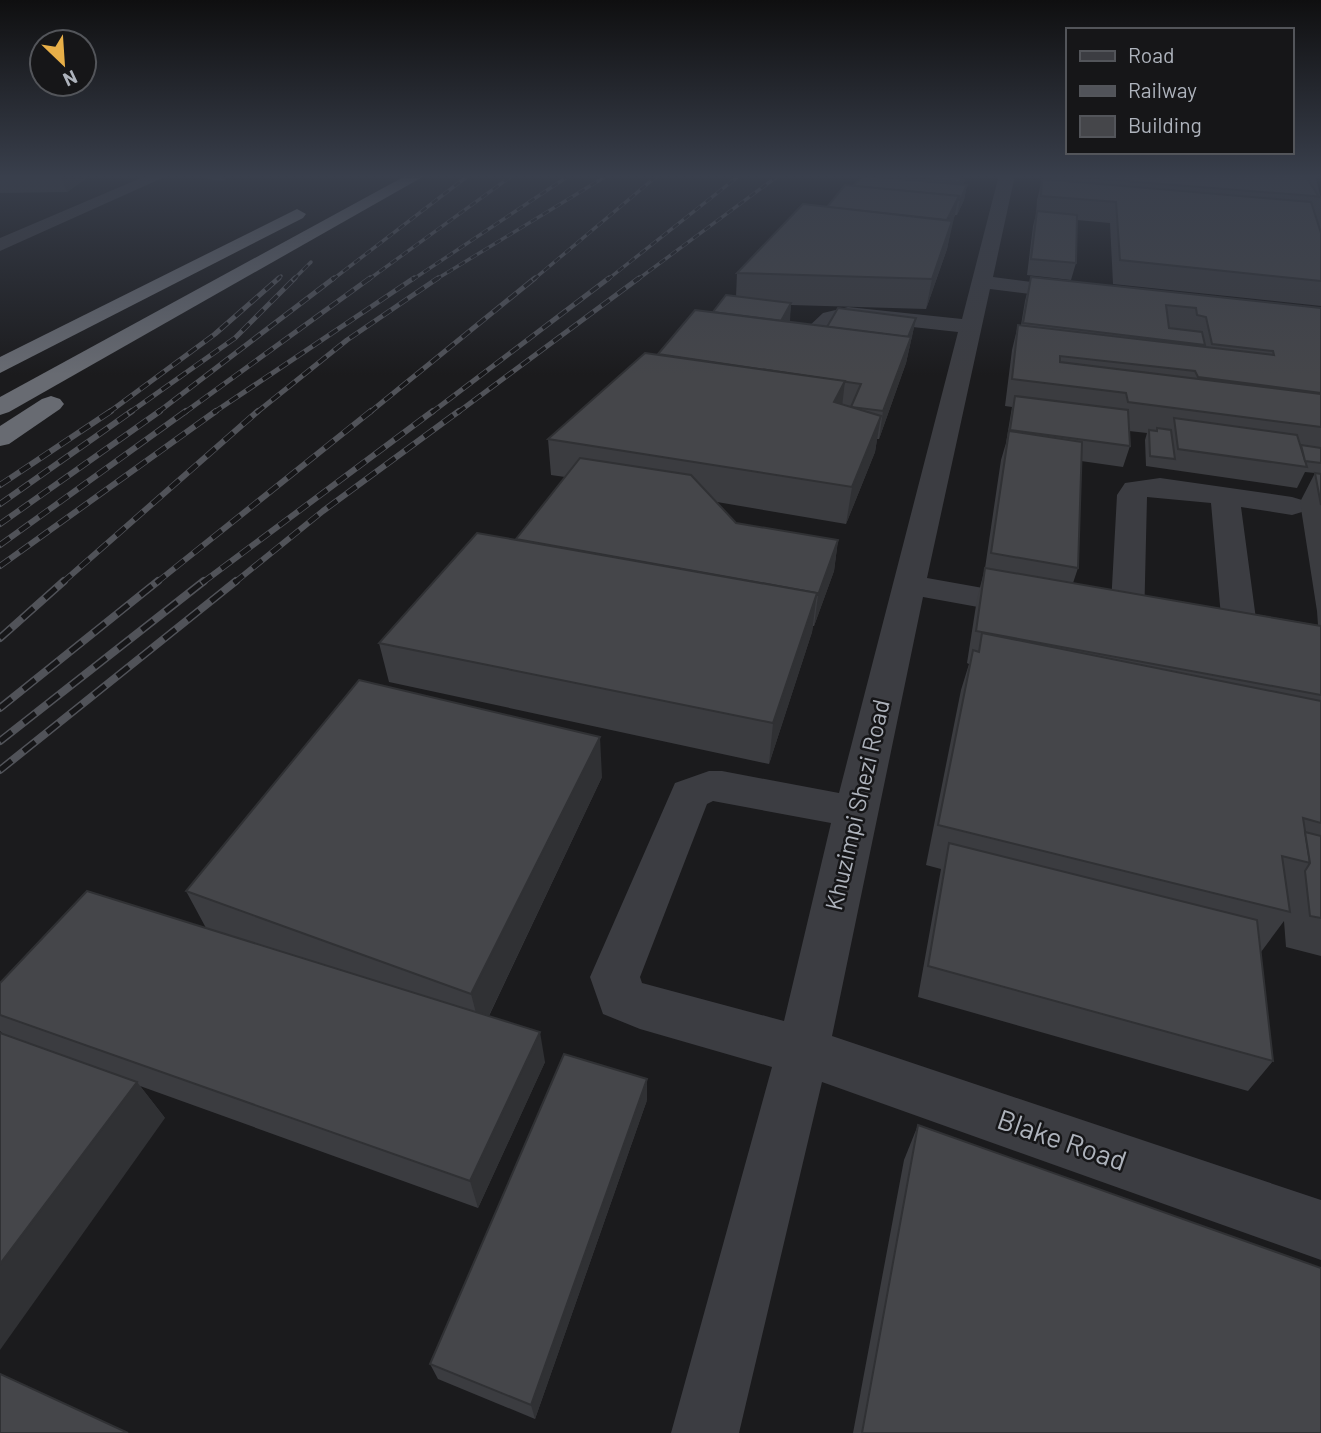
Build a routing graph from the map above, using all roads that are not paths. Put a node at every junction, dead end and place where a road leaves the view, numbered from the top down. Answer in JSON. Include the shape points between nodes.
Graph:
{"nodes":[{"id":1,"x":243,"y":242,"type":"edge"},
{"id":2,"x":299,"y":242,"type":"edge"},
{"id":3,"x":990,"y":242,"type":"edge"},
{"id":4,"x":980,"y":282,"type":"junction"},
{"id":5,"x":1103,"y":296,"type":"edge"},
{"id":6,"x":161,"y":319,"type":"junction"},
{"id":7,"x":970,"y":327,"type":"junction"},
{"id":8,"x":800,"y":344,"type":"edge"},
{"id":9,"x":6,"y":359,"type":"edge"},
{"id":10,"x":0,"y":407,"type":"edge"},
{"id":11,"x":0,"y":438,"type":"edge"},
{"id":12,"x":1225,"y":496,"type":"junction"},
{"id":13,"x":1292,"y":506,"type":"dead end"},
{"id":14,"x":909,"y":585,"type":"junction"},
{"id":15,"x":1059,"y":611,"type":"edge"},
{"id":16,"x":1126,"y":623,"type":"edge"},
{"id":17,"x":1190,"y":634,"type":"edge"},
{"id":18,"x":855,"y":812,"type":"junction"},
{"id":19,"x":803,"y":1051,"type":"junction"},
{"id":20,"x":1321,"y":1230,"type":"edge"},
{"id":21,"x":705,"y":1433,"type":"edge"}],
"edges":[{"from":1,"to":9,"type":"highway"},
{"from":2,"to":6,"type":"highway"},
{"from":3,"to":4,"type":"street","name":"Khuzimpi Shezi Road"},
{"from":4,"to":5,"type":"street"},
{"from":4,"to":7,"type":"street","name":"Khuzimpi Shezi Road"},
{"from":6,"to":10,"type":"highway"},
{"from":6,"to":11,"type":"highway","via":[[86,380]]},
{"from":7,"to":8,"type":"street","via":[[848,313],[831,318]]},
{"from":7,"to":14,"type":"street","name":"Khuzimpi Shezi Road"},
{"from":12,"to":13,"type":"street"},
{"from":12,"to":16,"type":"street","via":[[1151,486],[1135,489]]},
{"from":12,"to":17,"type":"street","via":[[1240,634],[1224,640]]},
{"from":14,"to":15,"type":"street"},
{"from":14,"to":18,"type":"street","name":"Khuzimpi Shezi Road"},
{"from":18,"to":19,"type":"street","name":"Khuzimpi Shezi Road"},
{"from":18,"to":19,"type":"street","name":"Blake Road","via":[[722,786],[690,794],[615,977],[621,998],[640,1006]]},
{"from":19,"to":20,"type":"street","name":"Blake Road"},
{"from":19,"to":21,"type":"street","name":"Khuzimpi Shezi Road"}]}
